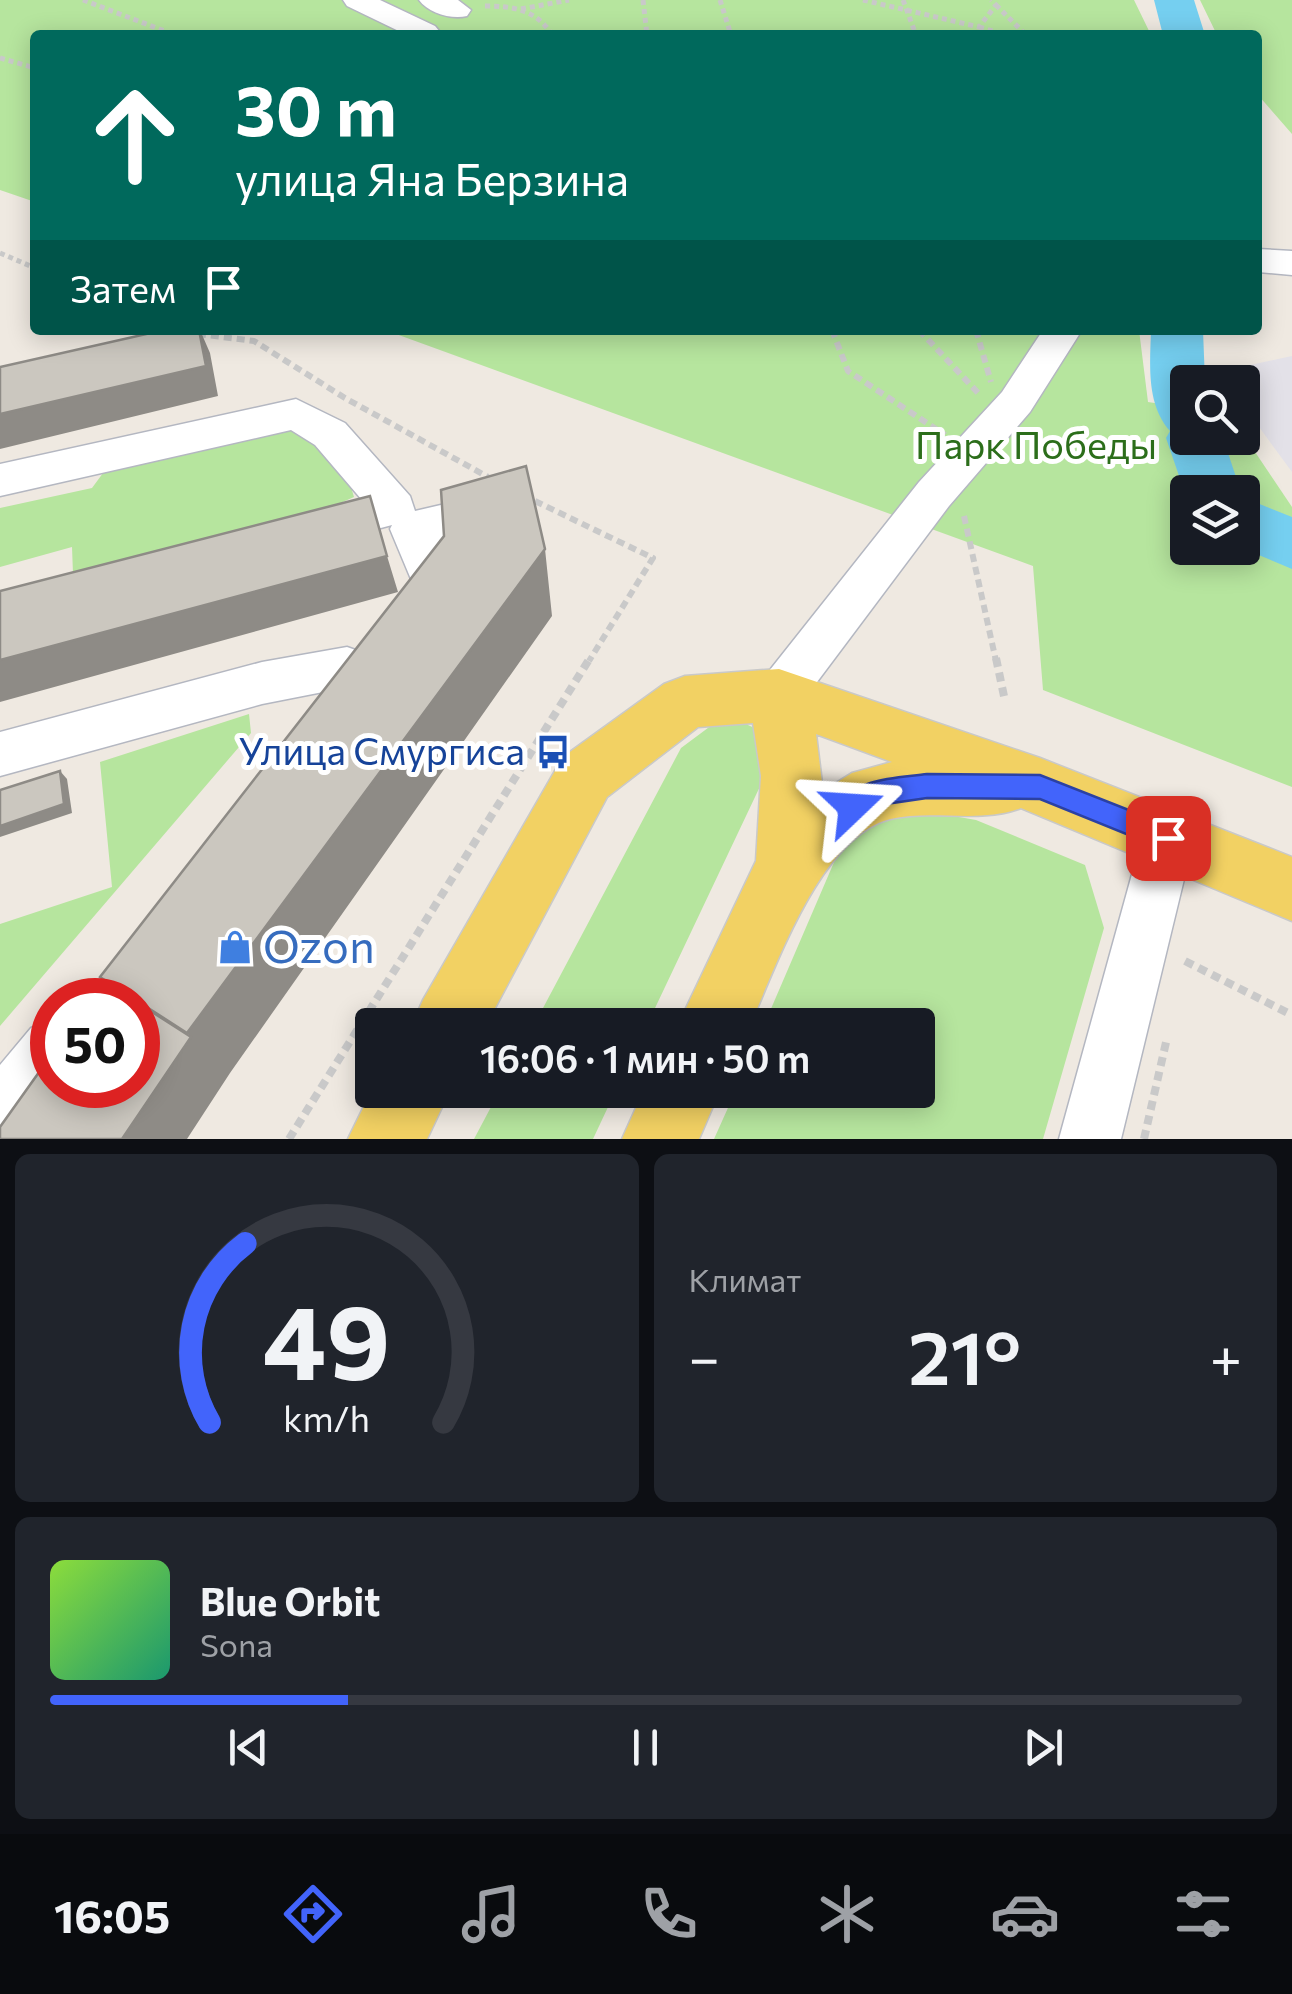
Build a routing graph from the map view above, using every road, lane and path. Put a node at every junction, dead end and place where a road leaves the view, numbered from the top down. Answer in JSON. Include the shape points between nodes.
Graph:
{"nodes":[{"id":1,"x":83,"y":0,"type":"edge"},
{"id":2,"x":357,"y":0,"type":"edge"},
{"id":3,"x":569,"y":0,"type":"edge"},
{"id":4,"x":643,"y":0,"type":"edge"},
{"id":5,"x":720,"y":0,"type":"edge"},
{"id":6,"x":863,"y":0,"type":"edge"},
{"id":7,"x":903,"y":0,"type":"edge"},
{"id":8,"x":990,"y":0,"type":"edge"},
{"id":9,"x":996,"y":5,"type":"junction"},
{"id":10,"x":906,"y":10,"type":"junction"},
{"id":11,"x":979,"y":26,"type":"junction"},
{"id":12,"x":162,"y":30,"type":"edge"},
{"id":13,"x":421,"y":30,"type":"edge"},
{"id":14,"x":550,"y":30,"type":"edge"},
{"id":15,"x":646,"y":30,"type":"edge"},
{"id":16,"x":729,"y":30,"type":"edge"},
{"id":17,"x":914,"y":30,"type":"edge"},
{"id":18,"x":991,"y":30,"type":"edge"},
{"id":19,"x":1021,"y":30,"type":"edge"},
{"id":20,"x":0,"y":58,"type":"edge"},
{"id":21,"x":30,"y":67,"type":"edge"},
{"id":22,"x":0,"y":253,"type":"edge"},
{"id":23,"x":1262,"y":261,"type":"edge"},
{"id":24,"x":1292,"y":263,"type":"edge"},
{"id":25,"x":30,"y":266,"type":"edge"},
{"id":26,"x":210,"y":335,"type":"edge"},
{"id":27,"x":834,"y":335,"type":"edge"},
{"id":28,"x":924,"y":335,"type":"edge"},
{"id":29,"x":977,"y":335,"type":"edge"},
{"id":30,"x":1060,"y":335,"type":"edge"},
{"id":31,"x":1001,"y":418,"type":"junction"},
{"id":32,"x":962,"y":462,"type":"junction"},
{"id":33,"x":0,"y":480,"type":"edge"},
{"id":34,"x":534,"y":500,"type":"junction"},
{"id":35,"x":282,"y":537,"type":"edge"},
{"id":36,"x":353,"y":692,"type":"junction"},
{"id":37,"x":779,"y":695,"type":"junction"},
{"id":38,"x":1005,"y":701,"type":"dead end"},
{"id":39,"x":304,"y":750,"type":"edge"},
{"id":40,"x":0,"y":754,"type":"edge"},
{"id":41,"x":1040,"y":787,"type":"junction"},
{"id":42,"x":1168,"y":838,"type":"junction"},
{"id":43,"x":789,"y":864,"type":"junction"},
{"id":44,"x":1292,"y":889,"type":"edge"},
{"id":45,"x":1185,"y":961,"type":"dead end"},
{"id":46,"x":457,"y":1008,"type":"edge"},
{"id":47,"x":722,"y":1008,"type":"edge"},
{"id":48,"x":1292,"y":1014,"type":"edge"},
{"id":49,"x":30,"y":1075,"type":"edge"},
{"id":50,"x":402,"y":1108,"type":"edge"},
{"id":51,"x":675,"y":1108,"type":"edge"},
{"id":52,"x":0,"y":1111,"type":"edge"},
{"id":53,"x":290,"y":1139,"type":"edge"},
{"id":54,"x":386,"y":1139,"type":"edge"},
{"id":55,"x":660,"y":1139,"type":"edge"},
{"id":56,"x":1090,"y":1139,"type":"edge"}],
"edges":[{"from":1,"to":12,"type":"path"},
{"from":2,"to":13,"type":"street"},
{"from":3,"to":14,"type":"path","via":[[520,9]]},
{"from":4,"to":15,"type":"path"},
{"from":5,"to":16,"type":"path"},
{"from":6,"to":10,"type":"path"},
{"from":7,"to":10,"type":"path"},
{"from":8,"to":9,"type":"path"},
{"from":9,"to":11,"type":"path"},
{"from":9,"to":19,"type":"path"},
{"from":10,"to":11,"type":"path"},
{"from":10,"to":17,"type":"path"},
{"from":11,"to":18,"type":"path"},
{"from":20,"to":21,"type":"path"},
{"from":22,"to":25,"type":"path"},
{"from":23,"to":24,"type":"street"},
{"from":26,"to":34,"type":"path","via":[[254,341]]},
{"from":27,"to":32,"type":"path","via":[[848,371]]},
{"from":28,"to":31,"type":"path"},
{"from":29,"to":31,"type":"path"},
{"from":30,"to":31,"type":"street"},
{"from":31,"to":32,"type":"street"},
{"from":32,"to":37,"type":"street"},
{"from":32,"to":38,"type":"path"},
{"from":33,"to":35,"type":"street","via":[[296,414],[330,434],[395,508]]},
{"from":34,"to":36,"type":"street","via":[[412,529],[436,588]]},
{"from":34,"to":53,"type":"path","via":[[652,558]]},
{"from":36,"to":39,"type":"street"},
{"from":36,"to":40,"type":"street","via":[[346,667]]},
{"from":37,"to":41,"type":"main road"},
{"from":37,"to":43,"type":"main road","via":[[792,776]]},
{"from":37,"to":46,"type":"main road","via":[[685,702],[585,777]]},
{"from":41,"to":42,"type":"main road"},
{"from":41,"to":43,"type":"main road","via":[[927,786],[874,794],[832,820]]},
{"from":42,"to":44,"type":"main road"},
{"from":42,"to":56,"type":"street"},
{"from":43,"to":47,"type":"main road"},
{"from":45,"to":48,"type":"path"},
{"from":49,"to":52,"type":"street"},
{"from":50,"to":54,"type":"main road"},
{"from":51,"to":55,"type":"main road"}]}
